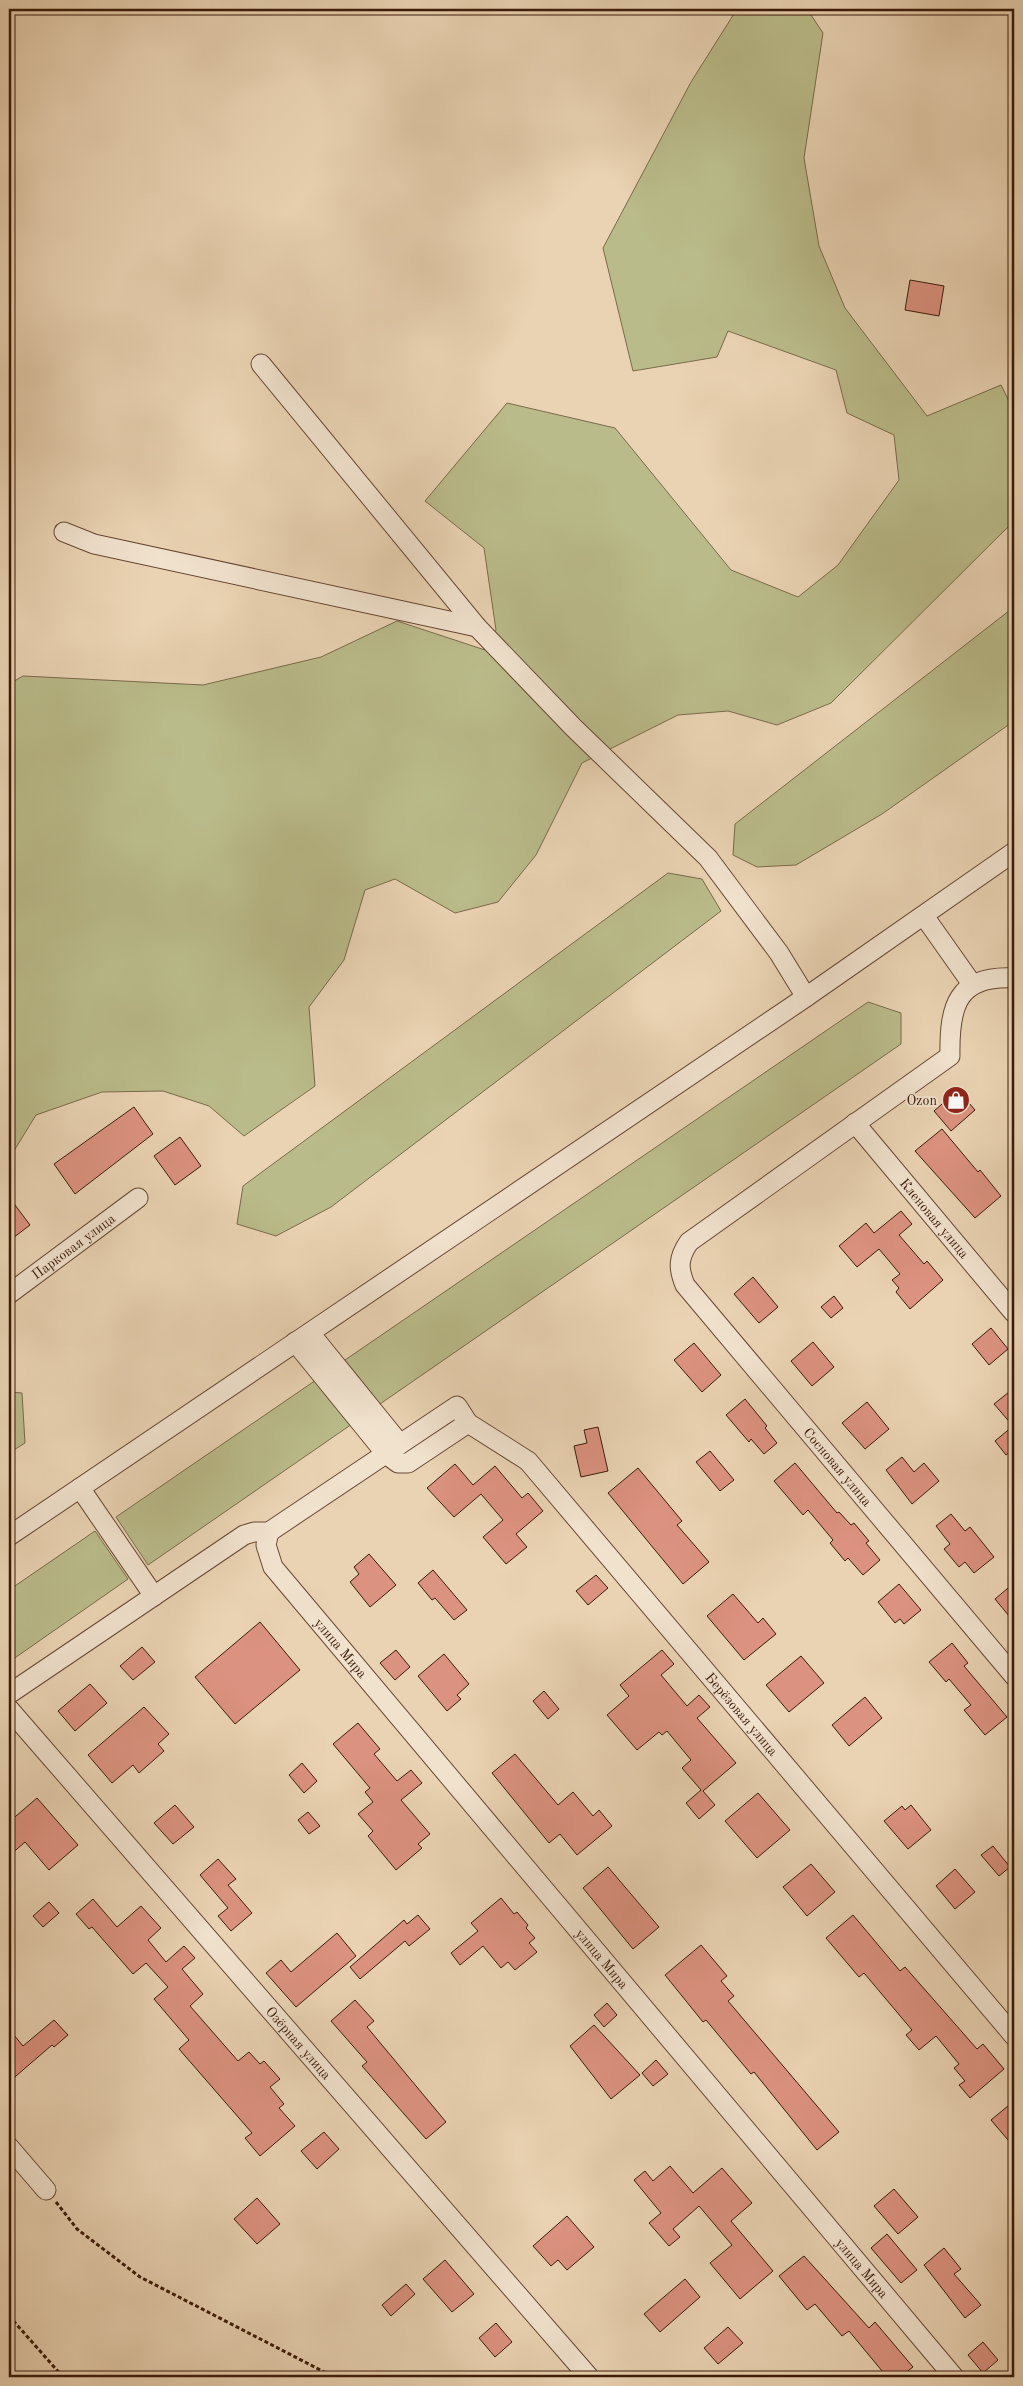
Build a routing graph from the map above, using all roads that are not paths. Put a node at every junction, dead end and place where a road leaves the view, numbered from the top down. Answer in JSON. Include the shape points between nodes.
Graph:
{"nodes":[{"id":1,"x":261,"y":364,"type":"dead end"},
{"id":2,"x":64,"y":532,"type":"dead end"},
{"id":3,"x":478,"y":627,"type":"junction"},
{"id":4,"x":1014,"y":852,"type":"edge"},
{"id":5,"x":924,"y":916,"type":"junction"},
{"id":6,"x":1014,"y":978,"type":"edge"},
{"id":7,"x":972,"y":984,"type":"junction"},
{"id":8,"x":806,"y":997,"type":"junction"},
{"id":9,"x":856,"y":1123,"type":"junction"},
{"id":10,"x":138,"y":1198,"type":"dead end"},
{"id":11,"x":9,"y":1294,"type":"edge"},
{"id":12,"x":1014,"y":1313,"type":"edge"},
{"id":13,"x":302,"y":1338,"type":"junction"},
{"id":14,"x":468,"y":1423,"type":"junction"},
{"id":15,"x":393,"y":1449,"type":"junction"},
{"id":16,"x":80,"y":1488,"type":"junction"},
{"id":17,"x":269,"y":1532,"type":"junction"},
{"id":18,"x":9,"y":1536,"type":"edge"},
{"id":19,"x":154,"y":1596,"type":"junction"},
{"id":20,"x":1014,"y":1676,"type":"edge"},
{"id":21,"x":9,"y":1694,"type":"edge"},
{"id":22,"x":9,"y":1709,"type":"edge"},
{"id":23,"x":1014,"y":2036,"type":"edge"},
{"id":24,"x":9,"y":2147,"type":"edge"},
{"id":25,"x":46,"y":2190,"type":"road end"},
{"id":26,"x":589,"y":2377,"type":"edge"},
{"id":27,"x":954,"y":2377,"type":"edge"}],
"edges":[{"from":1,"to":3,"type":"street"},
{"from":2,"to":3,"type":"street","via":[[94,544]]},
{"from":3,"to":8,"type":"street","via":[[580,734],[708,858],[779,953]]},
{"from":4,"to":5,"type":"street"},
{"from":5,"to":7,"type":"street"},
{"from":5,"to":8,"type":"street"},
{"from":6,"to":7,"type":"street","via":[[995,977]]},
{"from":7,"to":9,"type":"street","via":[[956,1002],[950,1020],[950,1056]]},
{"from":8,"to":13,"type":"street"},
{"from":9,"to":12,"type":"street","name":"Кленовая улица"},
{"from":9,"to":20,"type":"street","name":"Сосновая улица","via":[[689,1242],[679,1262],[680,1274],[685,1285]]},
{"from":10,"to":11,"type":"street","name":"Парковая улица"},
{"from":13,"to":15,"type":"street"},
{"from":13,"to":16,"type":"street"},
{"from":14,"to":15,"type":"street","via":[[408,1463],[398,1463]]},
{"from":14,"to":15,"type":"street","name":"Берёзовая улица","via":[[457,1406]]},
{"from":14,"to":23,"type":"street","name":"Берёзовая улица","via":[[528,1461]]},
{"from":15,"to":17,"type":"street"},
{"from":16,"to":18,"type":"street"},
{"from":16,"to":19,"type":"street"},
{"from":17,"to":19,"type":"street","via":[[244,1535]]},
{"from":17,"to":27,"type":"street","name":"улица Мира","via":[[266,1545],[273,1567]]},
{"from":19,"to":21,"type":"street"},
{"from":22,"to":26,"type":"street","name":"Озёрная улица"},
{"from":24,"to":25,"type":"street"}]}
